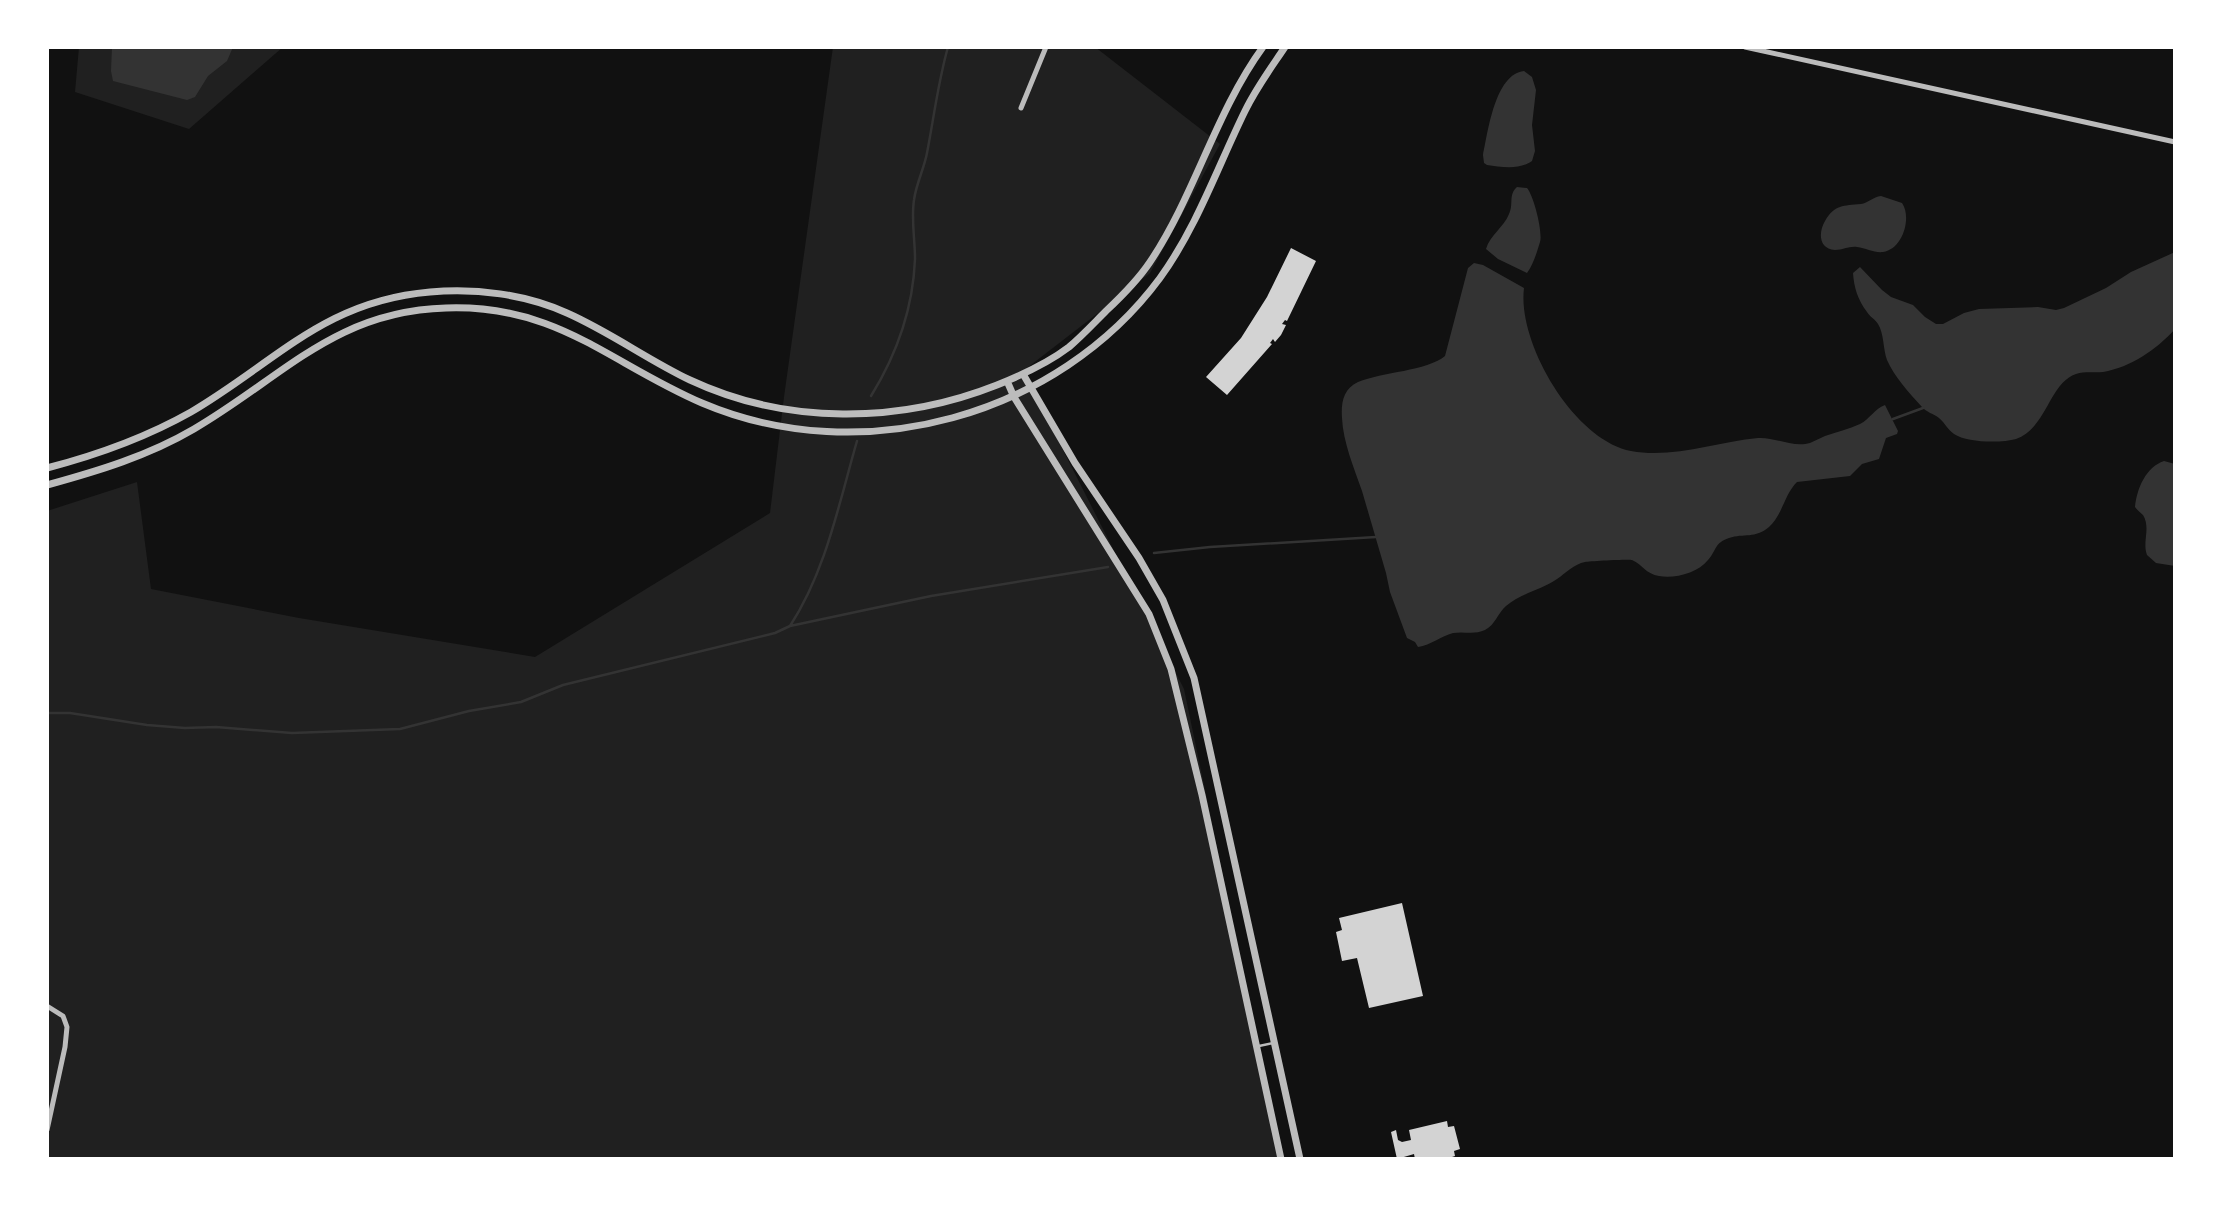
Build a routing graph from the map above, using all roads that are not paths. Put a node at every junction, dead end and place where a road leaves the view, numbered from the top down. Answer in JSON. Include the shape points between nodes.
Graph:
{"nodes":[{"id":1,"x":1046,"y":47,"type":"edge"},
{"id":2,"x":1263,"y":47,"type":"edge"},
{"id":3,"x":1285,"y":47,"type":"edge"},
{"id":4,"x":1745,"y":47,"type":"edge"},
{"id":5,"x":1021,"y":108,"type":"dead end"},
{"id":6,"x":2175,"y":142,"type":"edge"},
{"id":7,"x":1023,"y":374,"type":"junction"},
{"id":8,"x":1007,"y":381,"type":"junction"},
{"id":9,"x":1031,"y":388,"type":"junction"},
{"id":10,"x":1014,"y":397,"type":"junction"},
{"id":11,"x":47,"y":468,"type":"edge"},
{"id":12,"x":47,"y":485,"type":"edge"},
{"id":13,"x":47,"y":1006,"type":"edge"},
{"id":14,"x":1273,"y":1044,"type":"junction"},
{"id":15,"x":1256,"y":1047,"type":"junction"},
{"id":16,"x":47,"y":1130,"type":"edge"},
{"id":17,"x":1281,"y":1159,"type":"edge"},
{"id":18,"x":1300,"y":1159,"type":"edge"}],
"edges":[{"from":1,"to":5,"type":"street"},
{"from":2,"to":7,"type":"street","via":[[1149,263],[1125,293],[1068,347]]},
{"from":3,"to":9,"type":"street","via":[[1247,107],[1187,234],[1161,276],[1097,344]]},
{"from":4,"to":6,"type":"street"},
{"from":7,"to":8,"type":"street"},
{"from":7,"to":9,"type":"street"},
{"from":8,"to":10,"type":"street"},
{"from":8,"to":11,"type":"street","via":[[935,405],[874,414],[777,408],[694,382],[544,304],[489,292],[433,291],[349,311],[319,324],[162,427],[109,450]]},
{"from":9,"to":10,"type":"street"},
{"from":9,"to":14,"type":"street","via":[[1163,600],[1194,678]]},
{"from":10,"to":12,"type":"street","via":[[954,418],[893,429],[790,427],[707,405],[539,320],[478,308],[416,310],[345,330],[315,346],[170,443]]},
{"from":10,"to":15,"type":"street","via":[[1149,614],[1171,669]]},
{"from":13,"to":16,"type":"street","via":[[63,1016],[66,1027]]},
{"from":14,"to":15,"type":"lane"},
{"from":14,"to":18,"type":"street"},
{"from":15,"to":17,"type":"street"}]}
